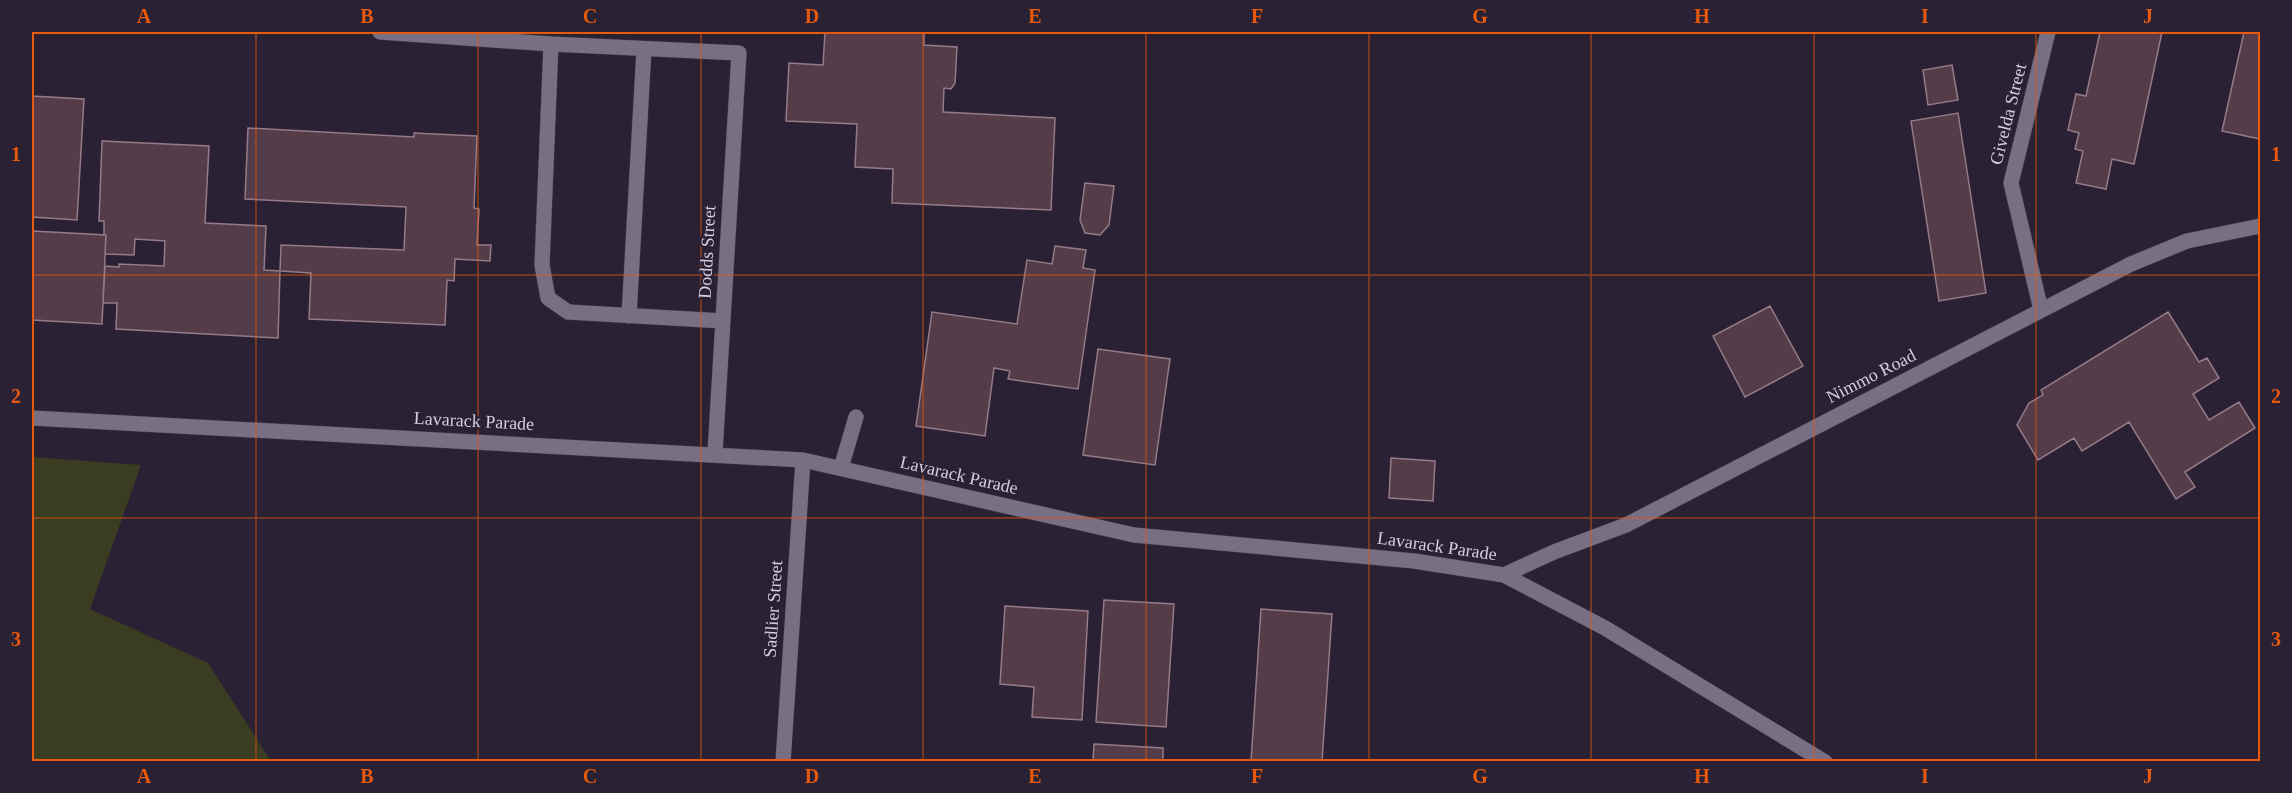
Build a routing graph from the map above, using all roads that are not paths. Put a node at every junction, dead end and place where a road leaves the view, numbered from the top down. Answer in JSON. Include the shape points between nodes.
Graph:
{"nodes":[{"id":1,"x":380,"y":32,"type":"edge"},
{"id":2,"x":2048,"y":32,"type":"edge"},
{"id":3,"x":551,"y":44,"type":"junction"},
{"id":4,"x":644,"y":49,"type":"junction"},
{"id":5,"x":2260,"y":226,"type":"edge"},
{"id":6,"x":2041,"y":310,"type":"junction"},
{"id":7,"x":629,"y":316,"type":"junction"},
{"id":8,"x":723,"y":321,"type":"junction"},
{"id":9,"x":856,"y":417,"type":"dead end"},
{"id":10,"x":32,"y":418,"type":"edge"},
{"id":11,"x":716,"y":453,"type":"junction"},
{"id":12,"x":803,"y":459,"type":"junction"},
{"id":13,"x":841,"y":468,"type":"junction"},
{"id":14,"x":1504,"y":575,"type":"junction"},
{"id":15,"x":783,"y":762,"type":"edge"},
{"id":16,"x":1825,"y":762,"type":"edge"}],
"edges":[{"from":1,"to":3,"type":"lane"},
{"from":2,"to":6,"type":"lane","name":"Givelda Street","via":[[2011,183]]},
{"from":3,"to":4,"type":"lane"},
{"from":3,"to":7,"type":"lane","via":[[542,264],[548,298],[568,312]]},
{"from":4,"to":7,"type":"lane"},
{"from":4,"to":8,"type":"lane","name":"Dodds Street","via":[[738,53]]},
{"from":5,"to":6,"type":"lane","name":"Nimmo Road","via":[[2187,241],[2131,264]]},
{"from":6,"to":14,"type":"lane","name":"Nimmo Road","via":[[1626,525]]},
{"from":7,"to":8,"type":"lane"},
{"from":8,"to":11,"type":"lane","name":"Dodds Street"},
{"from":9,"to":13,"type":"lane"},
{"from":10,"to":11,"type":"lane","name":"Lavarack Parade"},
{"from":11,"to":12,"type":"lane","name":"Lavarack Parade"},
{"from":12,"to":13,"type":"lane","name":"Lavarack Parade"},
{"from":12,"to":15,"type":"lane","name":"Sadlier Street"},
{"from":13,"to":14,"type":"lane","name":"Lavarack Parade","via":[[1134,535],[1414,561]]},
{"from":14,"to":16,"type":"lane","name":"Lavarack Parade","via":[[1605,628]]}]}
